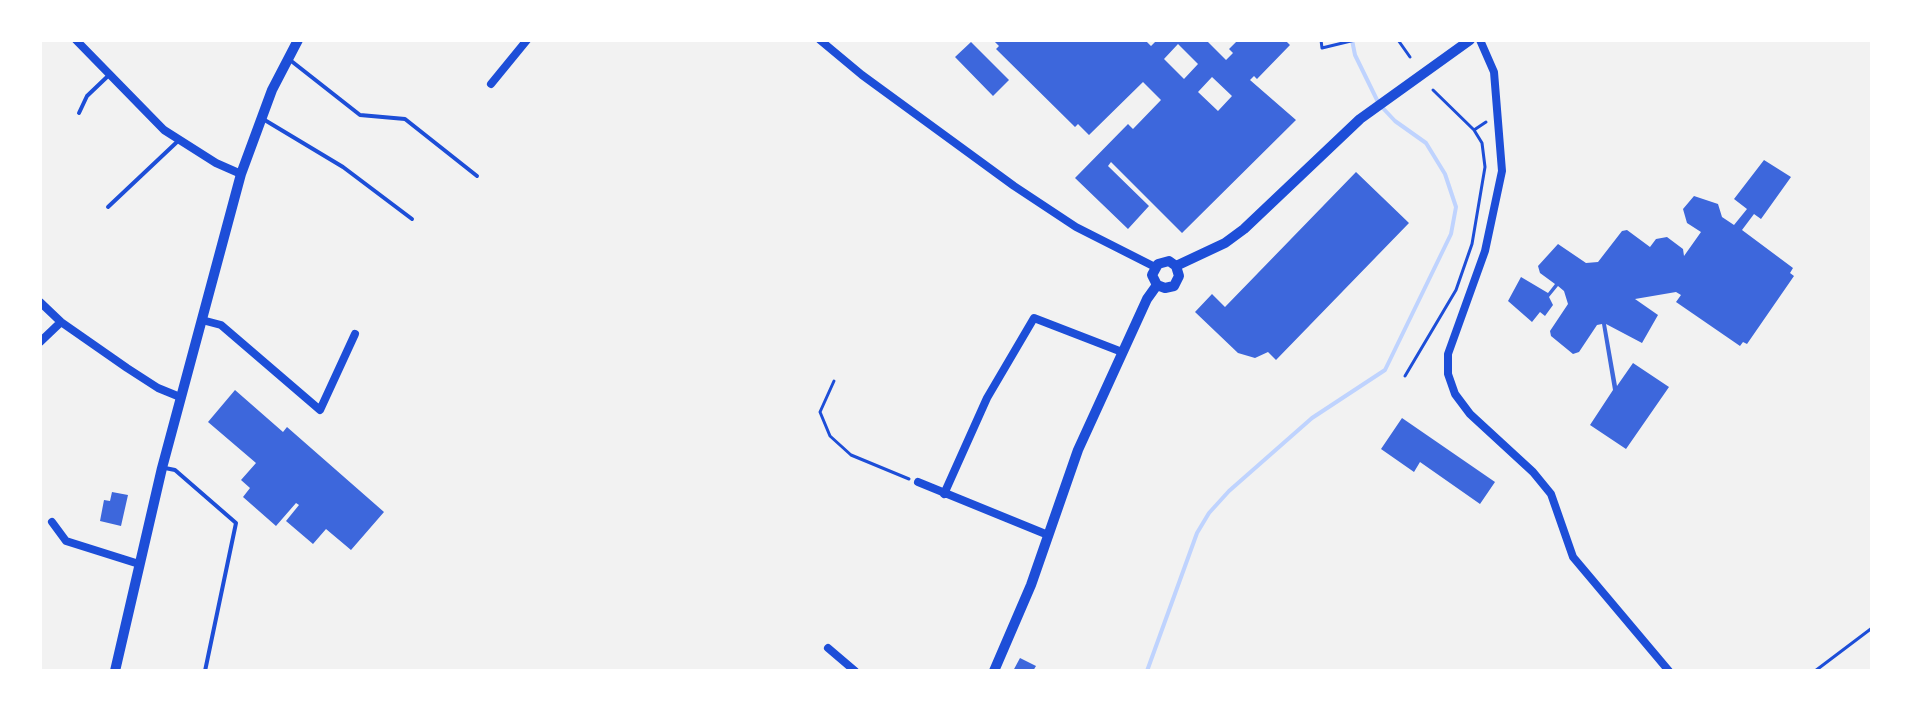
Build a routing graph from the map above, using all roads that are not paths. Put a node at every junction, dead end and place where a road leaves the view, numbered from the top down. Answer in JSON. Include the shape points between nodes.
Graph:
{"nodes":[{"id":1,"x":76,"y":40,"type":"edge"},
{"id":2,"x":298,"y":40,"type":"edge"},
{"id":3,"x":527,"y":40,"type":"edge"},
{"id":4,"x":820,"y":40,"type":"edge"},
{"id":5,"x":1470,"y":40,"type":"edge"},
{"id":6,"x":1480,"y":40,"type":"edge"},
{"id":7,"x":288,"y":59,"type":"junction"},
{"id":8,"x":110,"y":74,"type":"junction"},
{"id":9,"x":491,"y":84,"type":"dead end"},
{"id":10,"x":79,"y":113,"type":"dead end"},
{"id":11,"x":260,"y":119,"type":"junction"},
{"id":12,"x":178,"y":141,"type":"junction"},
{"id":13,"x":241,"y":174,"type":"junction"},
{"id":14,"x":477,"y":176,"type":"dead end"},
{"id":15,"x":108,"y":207,"type":"dead end"},
{"id":16,"x":412,"y":219,"type":"dead end"},
{"id":17,"x":1180,"y":264,"type":"junction"},
{"id":18,"x":1155,"y":267,"type":"junction"},
{"id":19,"x":1157,"y":285,"type":"junction"},
{"id":20,"x":40,"y":302,"type":"edge"},
{"id":21,"x":202,"y":320,"type":"junction"},
{"id":22,"x":61,"y":322,"type":"junction"},
{"id":23,"x":355,"y":334,"type":"dead end"},
{"id":24,"x":40,"y":342,"type":"edge"},
{"id":25,"x":1122,"y":352,"type":"junction"},
{"id":26,"x":180,"y":397,"type":"junction"},
{"id":27,"x":162,"y":468,"type":"junction"},
{"id":28,"x":918,"y":482,"type":"road end"},
{"id":29,"x":944,"y":494,"type":"junction"},
{"id":30,"x":52,"y":522,"type":"dead end"},
{"id":31,"x":1048,"y":535,"type":"junction"},
{"id":32,"x":139,"y":564,"type":"junction"},
{"id":33,"x":828,"y":648,"type":"dead end"},
{"id":34,"x":115,"y":671,"type":"edge"},
{"id":35,"x":205,"y":671,"type":"edge"},
{"id":36,"x":855,"y":671,"type":"edge"},
{"id":37,"x":994,"y":671,"type":"edge"},
{"id":38,"x":1669,"y":671,"type":"edge"}],
"edges":[{"from":1,"to":8,"type":"street"},
{"from":2,"to":7,"type":"street"},
{"from":3,"to":9,"type":"street"},
{"from":4,"to":18,"type":"street","via":[[1014,186],[1076,227]]},
{"from":5,"to":17,"type":"street","via":[[1360,119],[1244,229]]},
{"from":6,"to":38,"type":"street","via":[[1494,72],[1502,154],[1499,196],[1451,344],[1448,374],[1470,414],[1551,494],[1573,557]]},
{"from":7,"to":11,"type":"street"},
{"from":7,"to":14,"type":"lane","via":[[360,115],[405,119]]},
{"from":8,"to":10,"type":"lane","via":[[87,96]]},
{"from":8,"to":12,"type":"street"},
{"from":11,"to":13,"type":"street"},
{"from":11,"to":16,"type":"lane","via":[[343,167]]},
{"from":12,"to":13,"type":"street"},
{"from":12,"to":15,"type":"lane"},
{"from":13,"to":21,"type":"street"},
{"from":17,"to":18,"type":"street","via":[[1165,261]]},
{"from":17,"to":19,"type":"street","via":[[1182,286]]},
{"from":18,"to":19,"type":"street"},
{"from":19,"to":25,"type":"street"},
{"from":20,"to":22,"type":"street"},
{"from":21,"to":23,"type":"street","via":[[221,325],[320,410]]},
{"from":21,"to":26,"type":"street"},
{"from":22,"to":24,"type":"street"},
{"from":22,"to":26,"type":"street","via":[[158,388]]},
{"from":25,"to":29,"type":"street","via":[[1034,318],[987,398]]},
{"from":25,"to":31,"type":"street","via":[[1078,450]]},
{"from":26,"to":27,"type":"street"},
{"from":27,"to":32,"type":"street"},
{"from":27,"to":35,"type":"lane","via":[[175,470],[236,523]]},
{"from":28,"to":29,"type":"street"},
{"from":29,"to":31,"type":"street"},
{"from":30,"to":32,"type":"street","via":[[66,541]]},
{"from":31,"to":37,"type":"street"},
{"from":32,"to":34,"type":"street"},
{"from":33,"to":36,"type":"street"}]}
